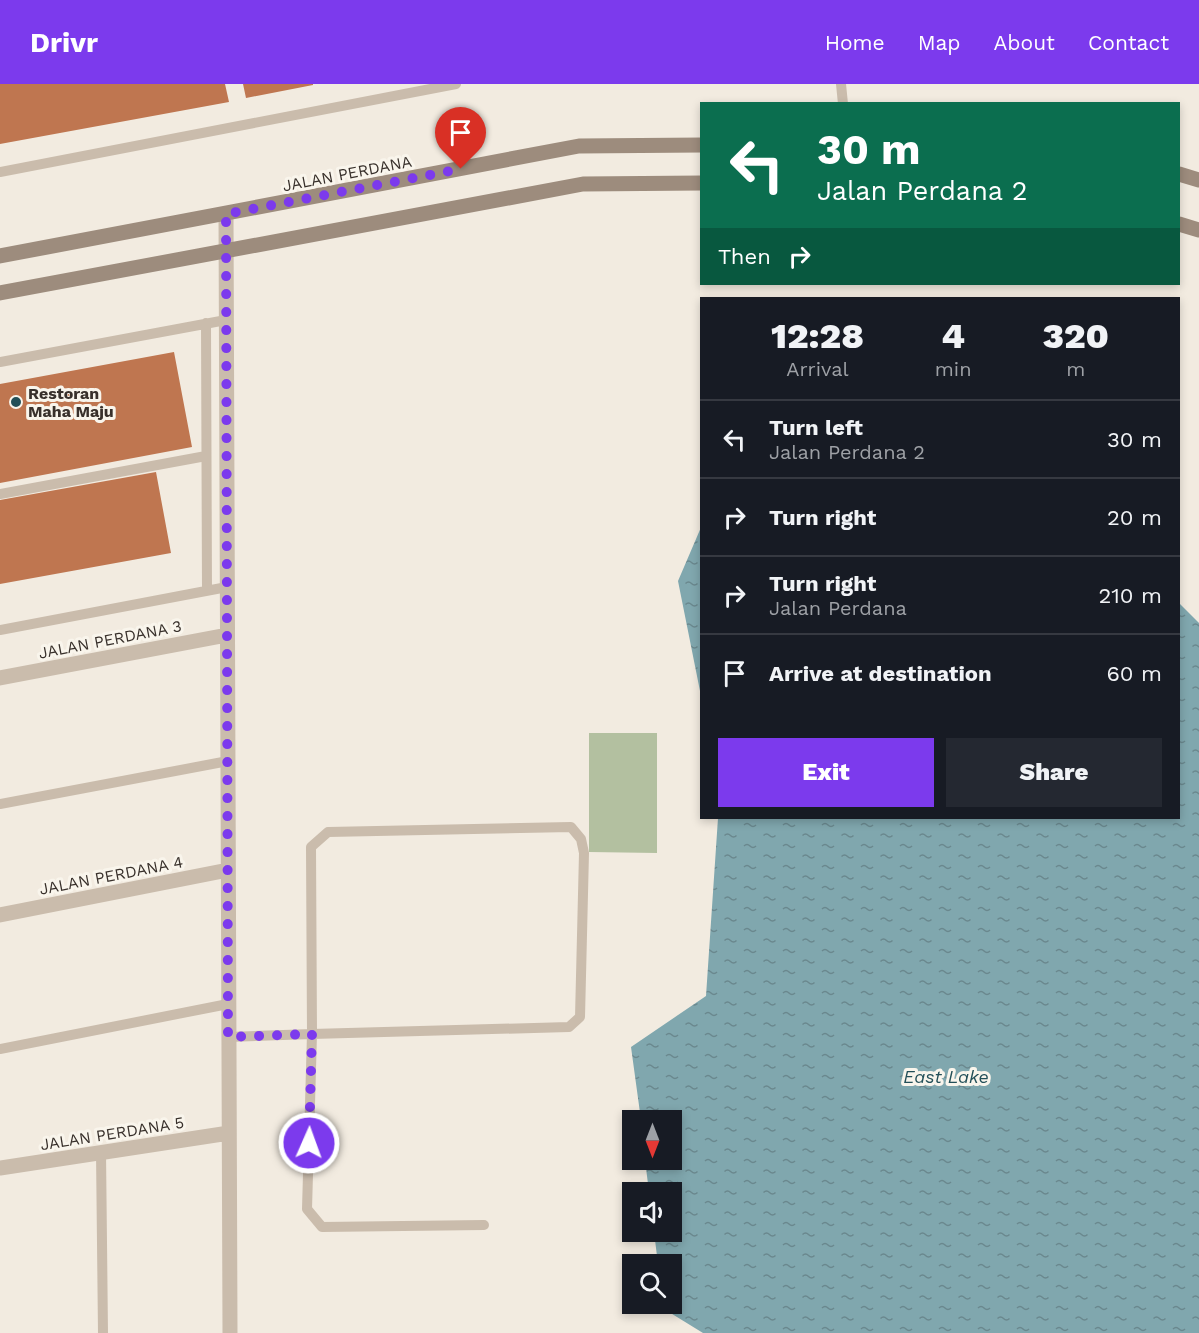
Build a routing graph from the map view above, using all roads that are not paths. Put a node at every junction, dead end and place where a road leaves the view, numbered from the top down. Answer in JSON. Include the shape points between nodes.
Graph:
{"nodes":[{"id":1,"x":456,"y":84,"type":"edge"},
{"id":2,"x":841,"y":84,"type":"edge"},
{"id":3,"x":843,"y":102,"type":"edge"},
{"id":4,"x":700,"y":145,"type":"edge"},
{"id":5,"x":0,"y":172,"type":"edge"},
{"id":6,"x":1180,"y":174,"type":"edge"},
{"id":7,"x":1199,"y":180,"type":"edge"},
{"id":8,"x":700,"y":183,"type":"edge"},
{"id":9,"x":226,"y":214,"type":"junction"},
{"id":10,"x":1180,"y":224,"type":"edge"},
{"id":11,"x":1199,"y":230,"type":"edge"},
{"id":12,"x":226,"y":252,"type":"junction"},
{"id":13,"x":0,"y":256,"type":"edge"},
{"id":14,"x":0,"y":293,"type":"edge"},
{"id":15,"x":226,"y":320,"type":"junction"},
{"id":16,"x":206,"y":323,"type":"junction"},
{"id":17,"x":0,"y":362,"type":"edge"},
{"id":18,"x":206,"y":456,"type":"junction"},
{"id":19,"x":0,"y":494,"type":"edge"},
{"id":20,"x":227,"y":587,"type":"junction"},
{"id":21,"x":207,"y":591,"type":"junction"},
{"id":22,"x":0,"y":630,"type":"edge"},
{"id":23,"x":227,"y":635,"type":"junction"},
{"id":24,"x":0,"y":678,"type":"edge"},
{"id":25,"x":228,"y":761,"type":"junction"},
{"id":26,"x":0,"y":804,"type":"edge"},
{"id":27,"x":228,"y":870,"type":"junction"},
{"id":28,"x":0,"y":915,"type":"edge"},
{"id":29,"x":228,"y":1004,"type":"junction"},
{"id":30,"x":312,"y":1034,"type":"junction"},
{"id":31,"x":228,"y":1037,"type":"junction"},
{"id":32,"x":0,"y":1049,"type":"edge"},
{"id":33,"x":229,"y":1133,"type":"junction"},
{"id":34,"x":101,"y":1152,"type":"junction"},
{"id":35,"x":0,"y":1168,"type":"edge"},
{"id":36,"x":484,"y":1225,"type":"dead end"},
{"id":37,"x":103,"y":1333,"type":"edge"},
{"id":38,"x":230,"y":1333,"type":"edge"}],
"edges":[{"from":1,"to":5,"type":"lane"},
{"from":2,"to":3,"type":"lane"},
{"from":4,"to":9,"type":"street","name":"JALAN PERDANA","via":[[579,146]]},
{"from":6,"to":7,"type":"street"},
{"from":8,"to":12,"type":"street","via":[[584,184]]},
{"from":9,"to":12,"type":"street"},
{"from":9,"to":13,"type":"street","name":"JALAN PERDANA"},
{"from":10,"to":11,"type":"street"},
{"from":12,"to":14,"type":"street"},
{"from":12,"to":15,"type":"street"},
{"from":15,"to":16,"type":"lane"},
{"from":15,"to":20,"type":"street"},
{"from":16,"to":17,"type":"lane"},
{"from":16,"to":18,"type":"lane"},
{"from":18,"to":19,"type":"lane"},
{"from":18,"to":21,"type":"lane"},
{"from":20,"to":21,"type":"lane"},
{"from":20,"to":23,"type":"street"},
{"from":21,"to":22,"type":"lane"},
{"from":23,"to":24,"type":"street","name":"JALAN PERDANA 3"},
{"from":23,"to":25,"type":"street"},
{"from":25,"to":26,"type":"lane"},
{"from":25,"to":27,"type":"street"},
{"from":27,"to":28,"type":"street","name":"JALAN PERDANA 4"},
{"from":27,"to":29,"type":"street"},
{"from":29,"to":31,"type":"street"},
{"from":29,"to":32,"type":"lane"},
{"from":30,"to":30,"type":"lane","via":[[569,1027],[580,1017],[584,853],[581,839],[571,827],[328,832],[311,847]]},
{"from":30,"to":31,"type":"lane"},
{"from":30,"to":36,"type":"lane","via":[[307,1209],[313,1219],[322,1227]]},
{"from":31,"to":33,"type":"street"},
{"from":33,"to":34,"type":"street","name":"JALAN PERDANA 5"},
{"from":33,"to":38,"type":"street"},
{"from":34,"to":35,"type":"street","name":"JALAN PERDANA 5"},
{"from":34,"to":37,"type":"lane"}]}
